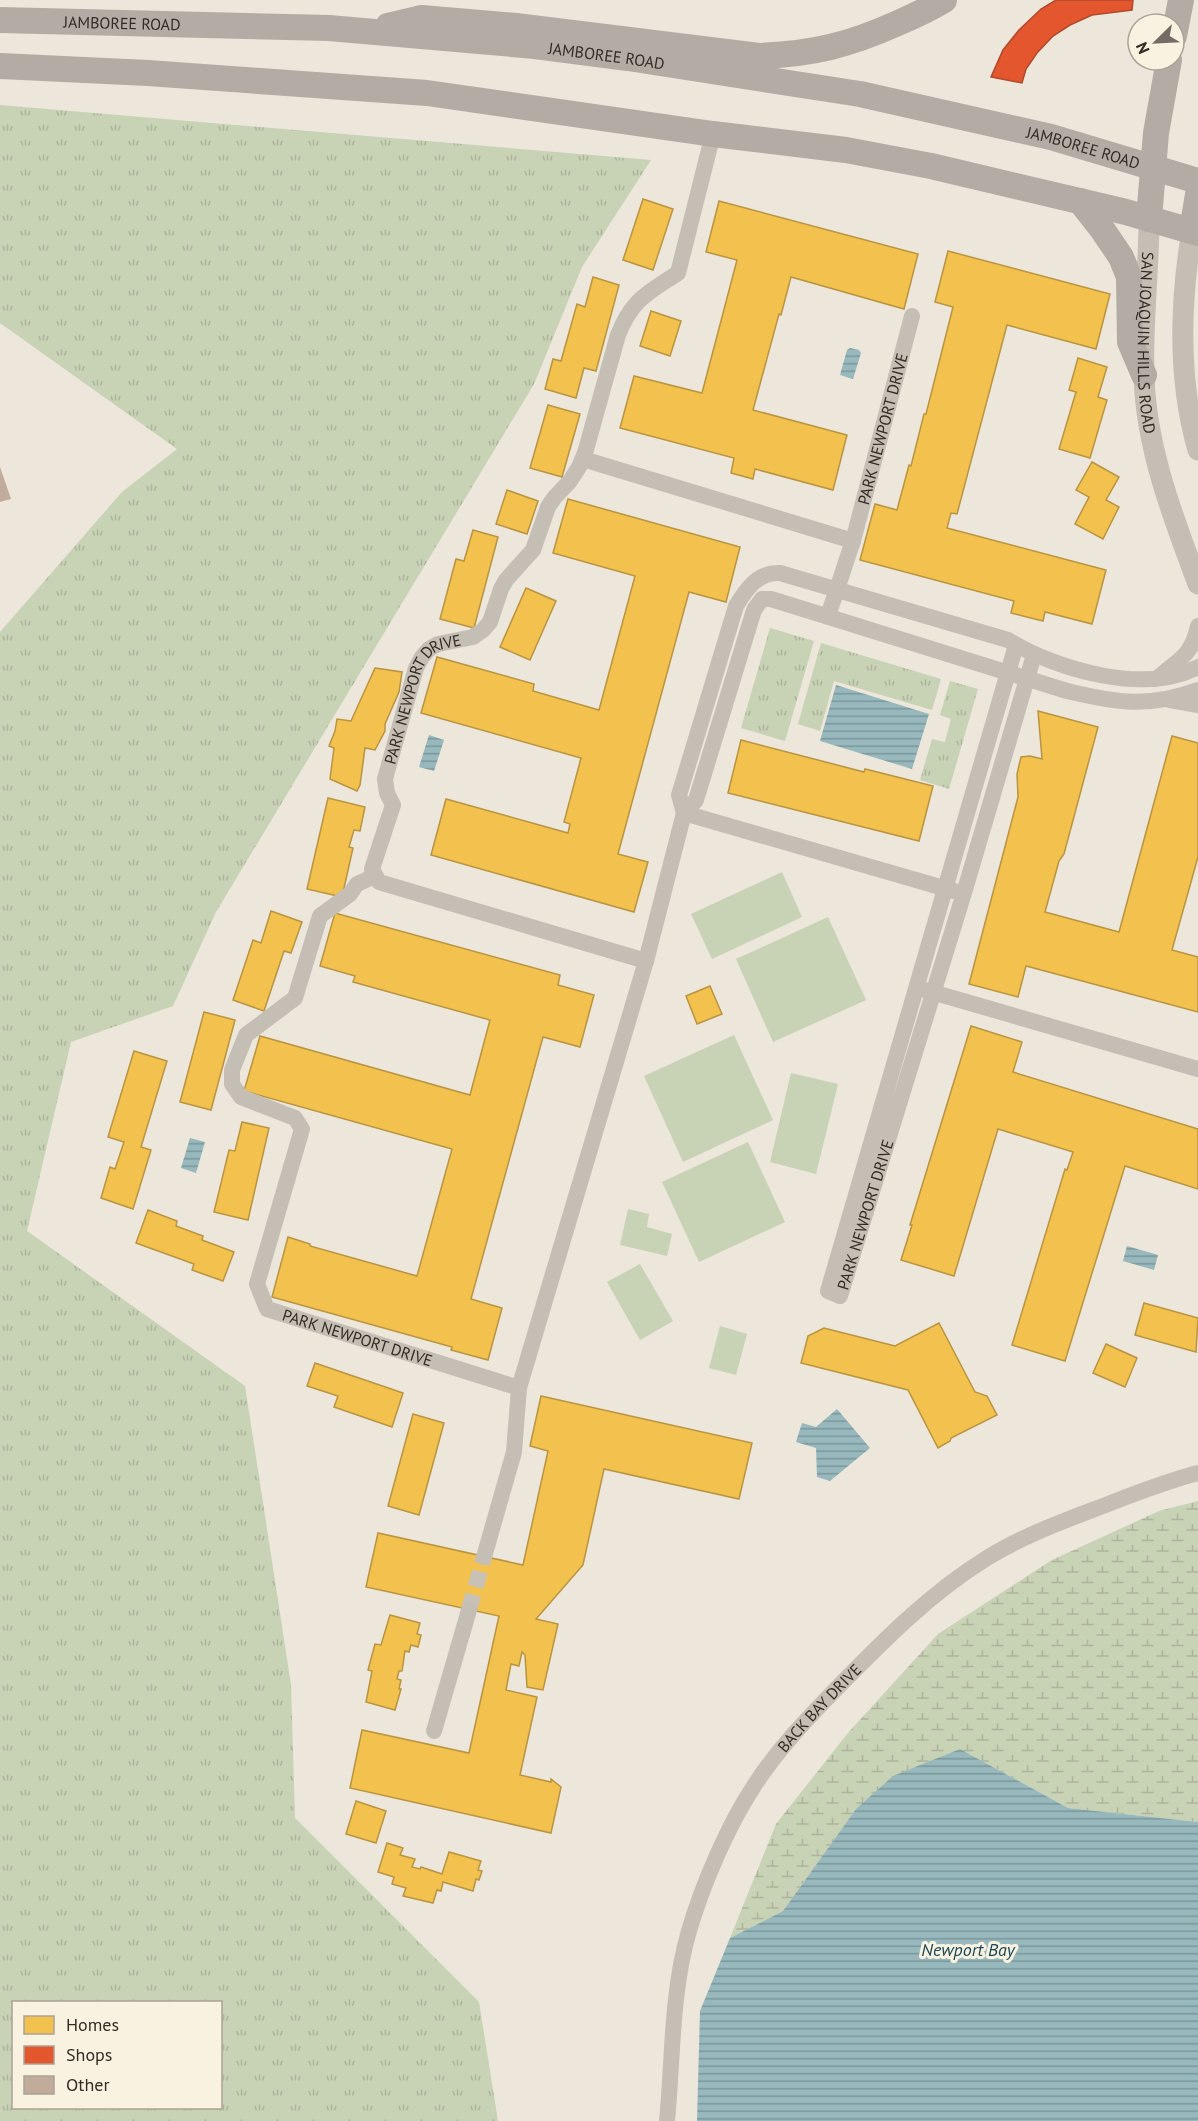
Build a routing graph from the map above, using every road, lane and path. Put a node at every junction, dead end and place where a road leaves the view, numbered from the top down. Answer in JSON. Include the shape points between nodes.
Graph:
{"nodes":[{"id":1,"x":944,"y":0,"type":"edge"},
{"id":2,"x":0,"y":20,"type":"edge"},
{"id":3,"x":364,"y":31,"type":"junction"},
{"id":4,"x":0,"y":66,"type":"edge"},
{"id":5,"x":1167,"y":72,"type":"edge"},
{"id":6,"x":713,"y":134,"type":"junction"},
{"id":7,"x":1152,"y":166,"type":"junction"},
{"id":8,"x":1198,"y":181,"type":"edge"},
{"id":9,"x":1198,"y":194,"type":"edge"},
{"id":10,"x":1080,"y":201,"type":"junction"},
{"id":11,"x":1149,"y":219,"type":"junction"},
{"id":12,"x":1195,"y":232,"type":"edge"},
{"id":13,"x":912,"y":316,"type":"dead end"},
{"id":14,"x":1144,"y":375,"type":"junction"},
{"id":15,"x":1198,"y":450,"type":"edge"},
{"id":16,"x":583,"y":459,"type":"junction"},
{"id":17,"x":853,"y":541,"type":"junction"},
{"id":18,"x":753,"y":581,"type":"junction"},
{"id":19,"x":1198,"y":584,"type":"edge"},
{"id":20,"x":837,"y":590,"type":"junction"},
{"id":21,"x":762,"y":599,"type":"junction"},
{"id":22,"x":828,"y":616,"type":"junction"},
{"id":23,"x":1198,"y":626,"type":"edge"},
{"id":24,"x":1016,"y":645,"type":"junction"},
{"id":25,"x":1034,"y":655,"type":"junction"},
{"id":26,"x":1198,"y":667,"type":"edge"},
{"id":27,"x":1008,"y":671,"type":"junction"},
{"id":28,"x":1027,"y":677,"type":"junction"},
{"id":29,"x":1158,"y":678,"type":"junction"},
{"id":30,"x":1198,"y":690,"type":"edge"},
{"id":31,"x":1169,"y":700,"type":"junction"},
{"id":32,"x":1198,"y":705,"type":"edge"},
{"id":33,"x":684,"y":813,"type":"junction"},
{"id":34,"x":375,"y":876,"type":"junction"},
{"id":35,"x":946,"y":888,"type":"junction"},
{"id":36,"x":964,"y":893,"type":"junction"},
{"id":37,"x":646,"y":961,"type":"junction"},
{"id":38,"x":915,"y":988,"type":"junction"},
{"id":39,"x":934,"y":992,"type":"junction"},
{"id":40,"x":1198,"y":1069,"type":"edge"},
{"id":41,"x":519,"y":1388,"type":"junction"},
{"id":42,"x":1198,"y":1473,"type":"edge"},
{"id":43,"x":484,"y":1557,"type":"tunnel mouth"},
{"id":44,"x":469,"y":1610,"type":"tunnel mouth"},
{"id":45,"x":434,"y":1731,"type":"dead end"},
{"id":46,"x":667,"y":2121,"type":"edge"}],
"edges":[{"from":1,"to":3,"type":"main road","via":[[860,39],[787,55],[759,56],[422,18]]},
{"from":2,"to":3,"type":"main road","name":"JAMBOREE ROAD"},
{"from":3,"to":7,"type":"main road","name":"JAMBOREE ROAD","via":[[535,46],[860,94],[1051,137]]},
{"from":4,"to":6,"type":"main road","via":[[427,93]]},
{"from":5,"to":7,"type":"main road","name":"SAN JOAQUIN HILLS ROAD"},
{"from":6,"to":10,"type":"main road","via":[[867,154]]},
{"from":6,"to":16,"type":"street","name":"PARK NEWPORT DRIVE","via":[[678,273],[634,304],[625,316]]},
{"from":7,"to":8,"type":"main road","name":"JAMBOREE ROAD"},
{"from":7,"to":11,"type":"main road","name":"SAN JOAQUIN HILLS ROAD"},
{"from":9,"to":12,"type":"main road","name":"SAN JOAQUIN HILLS ROAD"},
{"from":10,"to":11,"type":"main road"},
{"from":10,"to":14,"type":"main road","via":[[1121,256],[1129,277],[1130,342]]},
{"from":11,"to":12,"type":"main road"},
{"from":11,"to":14,"type":"street","name":"SAN JOAQUIN HILLS ROAD"},
{"from":12,"to":15,"type":"street","name":"SAN JOAQUIN HILLS ROAD","via":[[1186,268],[1183,340],[1191,425]]},
{"from":13,"to":17,"type":"street","name":"PARK NEWPORT DRIVE"},
{"from":14,"to":19,"type":"street","name":"SAN JOAQUIN HILLS ROAD","via":[[1152,442],[1172,514]]},
{"from":16,"to":17,"type":"street"},
{"from":16,"to":34,"type":"street","name":"PARK NEWPORT DRIVE","via":[[548,507],[533,550],[506,580],[490,622],[473,637],[429,649],[416,668],[385,779],[393,805],[372,869]]},
{"from":17,"to":20,"type":"street","name":"PARK NEWPORT DRIVE"},
{"from":18,"to":20,"type":"street","via":[[769,573],[780,573]]},
{"from":18,"to":21,"type":"street"},
{"from":18,"to":33,"type":"street","via":[[736,606],[725,640],[679,795]]},
{"from":20,"to":22,"type":"street","name":"PARK NEWPORT DRIVE"},
{"from":20,"to":24,"type":"street"},
{"from":21,"to":22,"type":"street"},
{"from":21,"to":33,"type":"street","via":[[754,611],[696,800]]},
{"from":22,"to":27,"type":"street"},
{"from":23,"to":29,"type":"street","via":[[1184,658]]},
{"from":24,"to":25,"type":"street"},
{"from":24,"to":27,"type":"street","name":"PARK NEWPORT DRIVE"},
{"from":25,"to":28,"type":"street","name":"PARK NEWPORT DRIVE"},
{"from":25,"to":29,"type":"street","via":[[1105,676]]},
{"from":26,"to":29,"type":"street","via":[[1186,674]]},
{"from":27,"to":28,"type":"street"},
{"from":27,"to":35,"type":"street","name":"PARK NEWPORT DRIVE"},
{"from":28,"to":31,"type":"street","via":[[1113,701]]},
{"from":28,"to":36,"type":"street","name":"PARK NEWPORT DRIVE"},
{"from":30,"to":31,"type":"street"},
{"from":31,"to":32,"type":"street"},
{"from":33,"to":35,"type":"street"},
{"from":33,"to":37,"type":"street"},
{"from":34,"to":37,"type":"street","via":[[379,882]]},
{"from":34,"to":41,"type":"street","name":"PARK NEWPORT DRIVE","via":[[357,884],[320,916],[295,998],[246,1035],[231,1070],[232,1084],[241,1097],[295,1118],[302,1129],[257,1284],[267,1310]]},
{"from":35,"to":36,"type":"street"},
{"from":35,"to":38,"type":"street","name":"PARK NEWPORT DRIVE"},
{"from":36,"to":39,"type":"street","name":"PARK NEWPORT DRIVE"},
{"from":37,"to":41,"type":"street"},
{"from":38,"to":39,"type":"street"},
{"from":38,"to":39,"type":"street","name":"PARK NEWPORT DRIVE","via":[[828,1291],[840,1296]]},
{"from":39,"to":40,"type":"street"},
{"from":41,"to":43,"type":"street","via":[[514,1452]]},
{"from":42,"to":46,"type":"street","name":"BACK BAY DRIVE","via":[[1137,1492],[1048,1528],[965,1572],[905,1620],[772,1759],[731,1830],[689,1931],[678,1988]]},
{"from":44,"to":45,"type":"street"}]}
